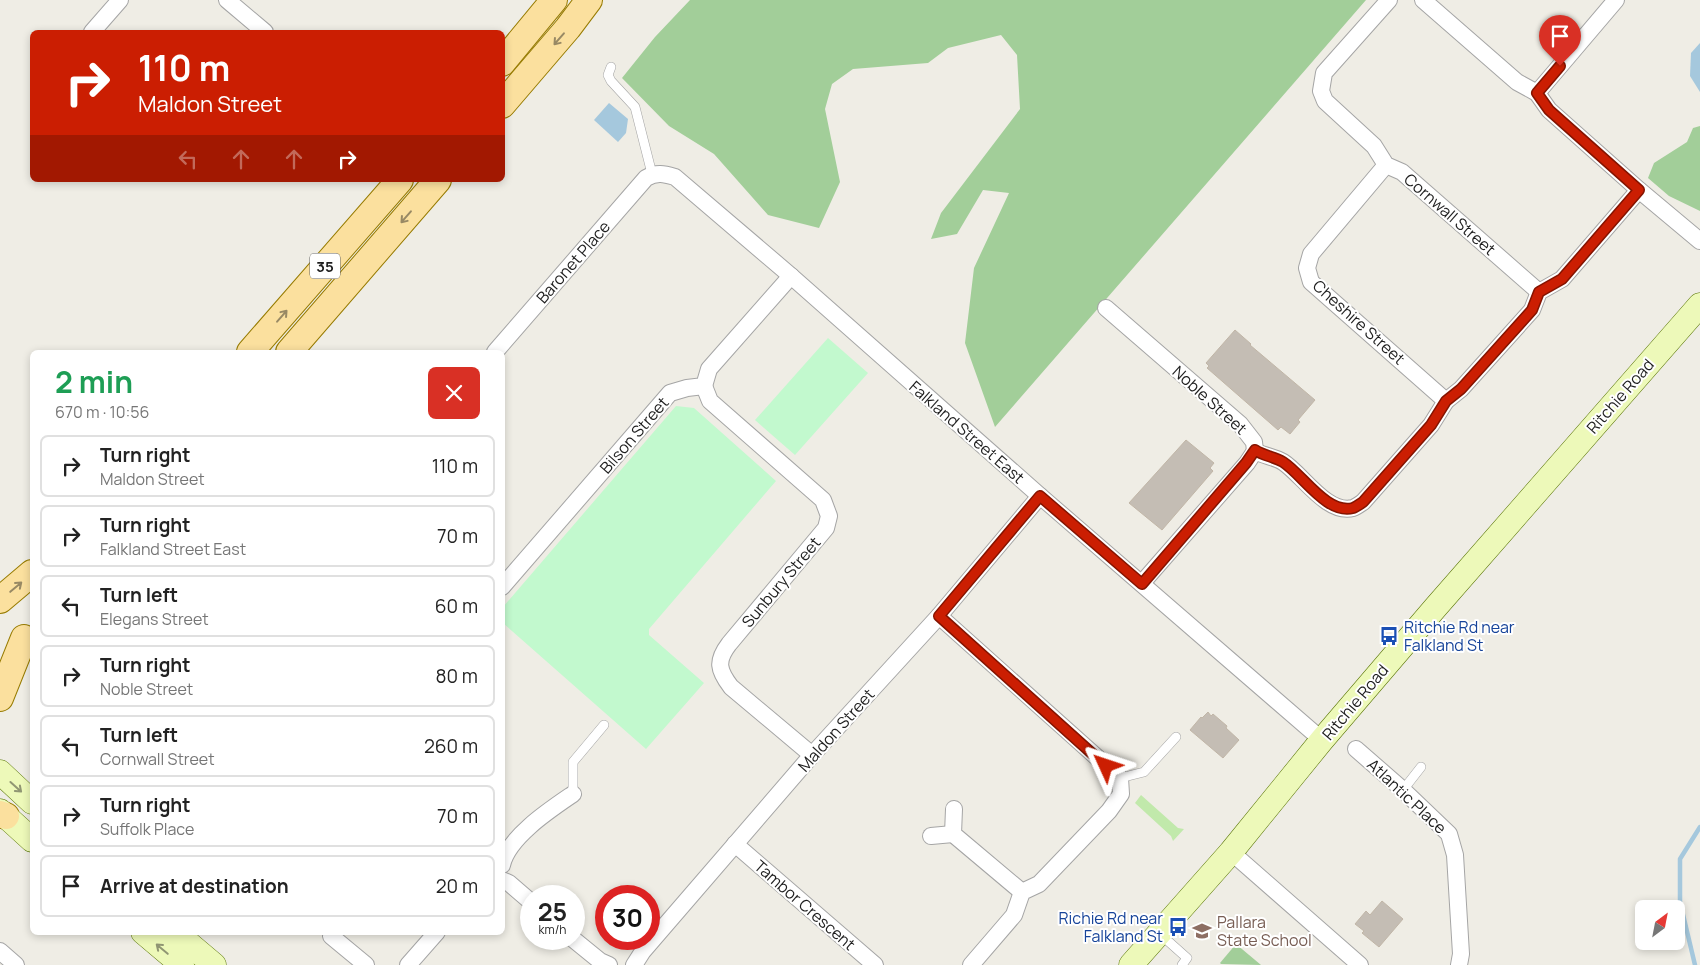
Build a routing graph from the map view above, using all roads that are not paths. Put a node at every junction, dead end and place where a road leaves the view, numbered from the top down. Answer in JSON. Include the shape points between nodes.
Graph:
{"nodes":[{"id":1,"x":120,"y":0,"type":"edge"},
{"id":2,"x":227,"y":0,"type":"edge"},
{"id":3,"x":554,"y":0,"type":"edge"},
{"id":4,"x":589,"y":0,"type":"edge"},
{"id":5,"x":1389,"y":0,"type":"edge"},
{"id":6,"x":1423,"y":0,"type":"edge"},
{"id":7,"x":1616,"y":0,"type":"edge"},
{"id":8,"x":94,"y":30,"type":"edge"},
{"id":9,"x":263,"y":30,"type":"edge"},
{"id":10,"x":505,"y":59,"type":"edge"},
{"id":11,"x":612,"y":67,"type":"dead end"},
{"id":12,"x":1537,"y":93,"type":"junction"},
{"id":13,"x":505,"y":102,"type":"edge"},
{"id":14,"x":1386,"y":164,"type":"junction"},
{"id":15,"x":652,"y":174,"type":"junction"},
{"id":16,"x":398,"y":182,"type":"edge"},
{"id":17,"x":436,"y":182,"type":"edge"},
{"id":18,"x":1639,"y":190,"type":"junction"},
{"id":19,"x":1700,"y":241,"type":"edge"},
{"id":20,"x":791,"y":276,"type":"junction"},
{"id":21,"x":1539,"y":292,"type":"junction"},
{"id":22,"x":1700,"y":304,"type":"edge"},
{"id":23,"x":1106,"y":308,"type":"dead end"},
{"id":24,"x":252,"y":350,"type":"edge"},
{"id":25,"x":291,"y":350,"type":"edge"},
{"id":26,"x":496,"y":350,"type":"edge"},
{"id":27,"x":704,"y":386,"type":"junction"},
{"id":28,"x":1446,"y":401,"type":"junction"},
{"id":29,"x":1255,"y":450,"type":"junction"},
{"id":30,"x":1040,"y":496,"type":"junction"},
{"id":31,"x":30,"y":575,"type":"edge"},
{"id":32,"x":505,"y":584,"type":"edge"},
{"id":33,"x":1142,"y":584,"type":"junction"},
{"id":34,"x":0,"y":600,"type":"edge"},
{"id":35,"x":939,"y":616,"type":"junction"},
{"id":36,"x":28,"y":634,"type":"edge"},
{"id":37,"x":0,"y":658,"type":"edge"},
{"id":38,"x":0,"y":698,"type":"edge"},
{"id":39,"x":604,"y":725,"type":"dead end"},
{"id":40,"x":1176,"y":737,"type":"dead end"},
{"id":41,"x":1322,"y":740,"type":"junction"},
{"id":42,"x":1356,"y":749,"type":"dead end"},
{"id":43,"x":812,"y":755,"type":"junction"},
{"id":44,"x":1421,"y":767,"type":"dead end"},
{"id":45,"x":0,"y":772,"type":"edge"},
{"id":46,"x":1120,"y":778,"type":"junction"},
{"id":47,"x":1403,"y":790,"type":"junction"},
{"id":48,"x":573,"y":794,"type":"joint"},
{"id":49,"x":30,"y":800,"type":"edge"},
{"id":50,"x":954,"y":809,"type":"dead end"},
{"id":51,"x":2,"y":814,"type":"edge"},
{"id":52,"x":953,"y":834,"type":"junction"},
{"id":53,"x":931,"y":836,"type":"dead end"},
{"id":54,"x":30,"y":838,"type":"edge"},
{"id":55,"x":735,"y":844,"type":"junction"},
{"id":56,"x":1231,"y":852,"type":"junction"},
{"id":57,"x":505,"y":856,"type":"edge"},
{"id":58,"x":505,"y":881,"type":"edge"},
{"id":59,"x":520,"y":892,"type":"edge"},
{"id":60,"x":1022,"y":892,"type":"junction"},
{"id":61,"x":1159,"y":933,"type":"junction"},
{"id":62,"x":147,"y":935,"type":"edge"},
{"id":63,"x":179,"y":935,"type":"edge"},
{"id":64,"x":434,"y":935,"type":"edge"},
{"id":65,"x":331,"y":936,"type":"dead end"},
{"id":66,"x":585,"y":949,"type":"edge"},
{"id":67,"x":0,"y":951,"type":"edge"},
{"id":68,"x":16,"y":965,"type":"edge"},
{"id":69,"x":182,"y":965,"type":"edge"},
{"id":70,"x":214,"y":965,"type":"edge"},
{"id":71,"x":366,"y":965,"type":"edge"},
{"id":72,"x":408,"y":965,"type":"edge"},
{"id":73,"x":609,"y":965,"type":"edge"},
{"id":74,"x":634,"y":965,"type":"edge"},
{"id":75,"x":875,"y":965,"type":"edge"},
{"id":76,"x":971,"y":965,"type":"edge"},
{"id":77,"x":1131,"y":965,"type":"edge"},
{"id":78,"x":1182,"y":965,"type":"edge"},
{"id":79,"x":1360,"y":965,"type":"edge"},
{"id":80,"x":1459,"y":965,"type":"edge"}],
"edges":[{"from":1,"to":8,"type":"street"},
{"from":2,"to":9,"type":"street"},
{"from":3,"to":10,"type":"main road"},
{"from":4,"to":13,"type":"main road","one_way":true},
{"from":5,"to":14,"type":"street","name":"Cornwall Street","via":[[1324,73],[1321,91],[1325,101],[1374,146]]},
{"from":6,"to":12,"type":"street","via":[[1517,82]]},
{"from":7,"to":12,"type":"street"},
{"from":11,"to":15,"type":"lane","via":[[608,75],[611,81],[635,107]]},
{"from":12,"to":18,"type":"street","via":[[1549,110]]},
{"from":14,"to":21,"type":"street","name":"Cornwall Street","via":[[1402,172]]},
{"from":14,"to":28,"type":"street","name":"Cheshire Street","via":[[1311,254],[1307,268],[1311,282]]},
{"from":15,"to":20,"type":"street","name":"Falkland Street East","via":[[664,173],[675,178]]},
{"from":15,"to":26,"type":"street","name":"Baronet Place"},
{"from":24,"to":16,"type":"main road","number":"35","one_way":true},
{"from":17,"to":25,"type":"main road","number":"35","one_way":true},
{"from":18,"to":19,"type":"street"},
{"from":18,"to":21,"type":"street","via":[[1562,279]]},
{"from":20,"to":27,"type":"street","via":[[709,369]]},
{"from":20,"to":30,"type":"street","name":"Falkland Street East"},
{"from":21,"to":28,"type":"street","name":"Noble Street","via":[[1532,310],[1461,389]]},
{"from":22,"to":41,"type":"street","name":"Ritchie Road"},
{"from":23,"to":29,"type":"street","name":"Noble Street","via":[[1240,424],[1254,442]]},
{"from":27,"to":32,"type":"street","name":"Bilson Street","via":[[670,393]]},
{"from":27,"to":43,"type":"street","name":"Sunbury Street","via":[[710,402],[823,500],[829,516],[826,528],[721,655],[720,667],[731,687]]},
{"from":28,"to":29,"type":"street","name":"Noble Street","via":[[1431,425],[1363,502],[1353,508],[1335,506],[1283,462]]},
{"from":29,"to":33,"type":"street"},
{"from":30,"to":33,"type":"street","name":"Falkland Street East"},
{"from":30,"to":35,"type":"street","name":"Maldon Street"},
{"from":34,"to":31,"type":"main road","one_way":true},
{"from":33,"to":41,"type":"street","name":"Falkland Street East"},
{"from":35,"to":43,"type":"street","name":"Maldon Street"},
{"from":35,"to":46,"type":"street"},
{"from":36,"to":37,"type":"main road"},
{"from":36,"to":38,"type":"main road"},
{"from":39,"to":48,"type":"lane","via":[[573,762]]},
{"from":40,"to":46,"type":"lane","via":[[1144,772]]},
{"from":41,"to":56,"type":"street","name":"Ritchie Road"},
{"from":42,"to":47,"type":"street","name":"Atlantic Place"},
{"from":43,"to":55,"type":"street","name":"Maldon Street"},
{"from":44,"to":47,"type":"lane"},
{"from":45,"to":49,"type":"street","one_way":true},
{"from":46,"to":60,"type":"street","via":[[1121,794],[1109,811],[1039,884]]},
{"from":47,"to":80,"type":"street","name":"Atlantic Place","via":[[1449,834],[1455,855]]},
{"from":48,"to":57,"type":"street","via":[[534,821]]},
{"from":50,"to":52,"type":"street"},
{"from":51,"to":54,"type":"street"},
{"from":52,"to":53,"type":"street"},
{"from":52,"to":60,"type":"street"},
{"from":55,"to":74,"type":"street","name":"Maldon Street"},
{"from":55,"to":75,"type":"street","name":"Tambor Crescent"},
{"from":56,"to":61,"type":"street","name":"Ritchie Road"},
{"from":56,"to":79,"type":"street"},
{"from":58,"to":59,"type":"street"},
{"from":60,"to":76,"type":"street","via":[[1014,915]]},
{"from":61,"to":77,"type":"street","name":"Ritchie Road"},
{"from":61,"to":78,"type":"lane","via":[[1187,958]]},
{"from":69,"to":62,"type":"street","one_way":true},
{"from":63,"to":70,"type":"street"},
{"from":64,"to":72,"type":"street"},
{"from":65,"to":71,"type":"street"},
{"from":66,"to":73,"type":"street"},
{"from":67,"to":68,"type":"street"}]}
